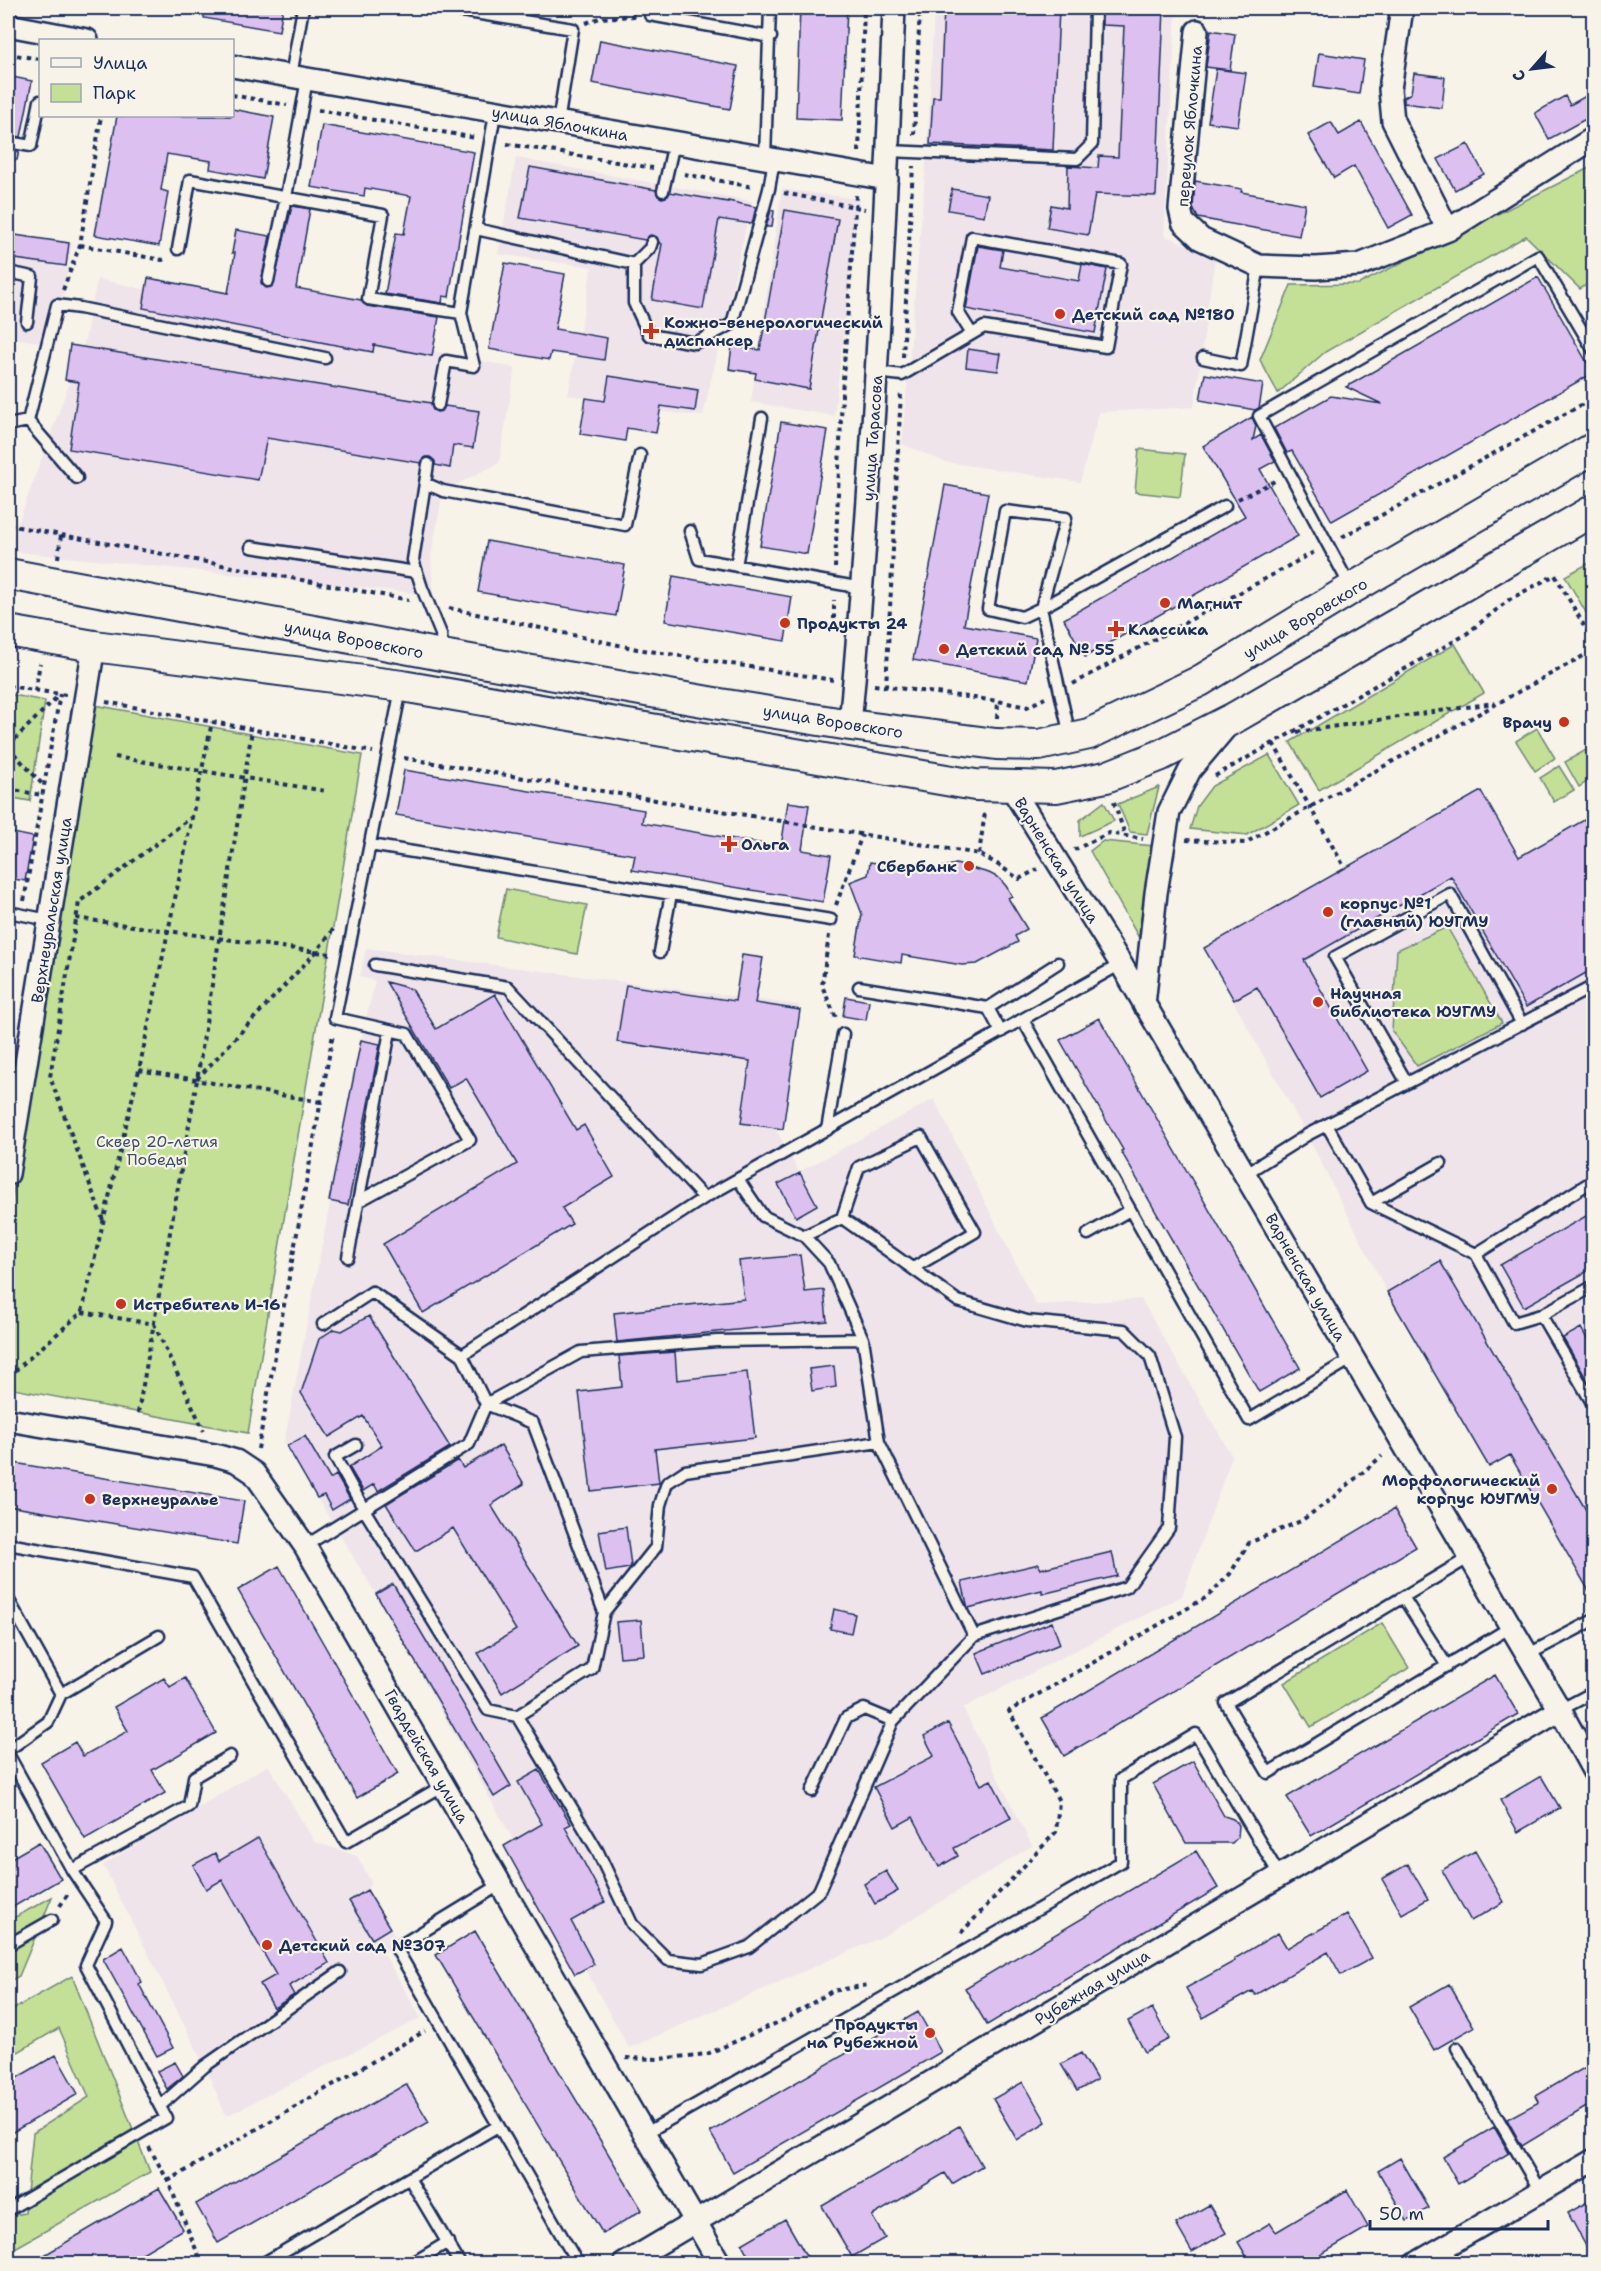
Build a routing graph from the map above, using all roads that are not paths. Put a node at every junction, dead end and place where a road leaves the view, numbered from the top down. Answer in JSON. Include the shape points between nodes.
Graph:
{"nodes":[{"id":1,"x":303,"y":8,"type":"edge"},
{"id":2,"x":443,"y":8,"type":"edge"},
{"id":3,"x":771,"y":8,"type":"edge"},
{"id":4,"x":894,"y":8,"type":"edge"},
{"id":5,"x":1095,"y":8,"type":"edge"},
{"id":6,"x":1402,"y":8,"type":"edge"},
{"id":7,"x":651,"y":11,"type":"edge"},
{"id":8,"x":8,"y":25,"type":"edge"},
{"id":9,"x":1197,"y":31,"type":"dead end"},
{"id":10,"x":771,"y":37,"type":"junction"},
{"id":11,"x":54,"y":38,"type":"edge"},
{"id":12,"x":70,"y":39,"type":"edge"},
{"id":13,"x":234,"y":66,"type":"edge"},
{"id":14,"x":299,"y":77,"type":"junction"},
{"id":15,"x":39,"y":106,"type":"edge"},
{"id":16,"x":495,"y":113,"type":"junction"},
{"id":17,"x":558,"y":123,"type":"junction"},
{"id":18,"x":1593,"y":138,"type":"edge"},
{"id":19,"x":8,"y":142,"type":"edge"},
{"id":20,"x":674,"y":143,"type":"junction"},
{"id":21,"x":888,"y":151,"type":"junction"},
{"id":22,"x":770,"y":159,"type":"junction"},
{"id":23,"x":887,"y":179,"type":"junction"},
{"id":24,"x":663,"y":191,"type":"dead end"},
{"id":25,"x":286,"y":197,"type":"junction"},
{"id":26,"x":477,"y":229,"type":"junction"},
{"id":27,"x":1448,"y":230,"type":"junction"},
{"id":28,"x":652,"y":242,"type":"dead end"},
{"id":29,"x":178,"y":249,"type":"road end"},
{"id":30,"x":634,"y":264,"type":"junction"},
{"id":31,"x":1259,"y":266,"type":"junction"},
{"id":32,"x":8,"y":272,"type":"edge"},
{"id":33,"x":268,"y":281,"type":"dead end"},
{"id":34,"x":461,"y":313,"type":"junction"},
{"id":35,"x":27,"y":322,"type":"dead end"},
{"id":36,"x":972,"y":334,"type":"junction"},
{"id":37,"x":1593,"y":351,"type":"edge"},
{"id":38,"x":325,"y":358,"type":"dead end"},
{"id":39,"x":1203,"y":358,"type":"dead end"},
{"id":40,"x":876,"y":372,"type":"junction"},
{"id":41,"x":438,"y":405,"type":"dead end"},
{"id":42,"x":762,"y":418,"type":"dead end"},
{"id":43,"x":28,"y":421,"type":"junction"},
{"id":44,"x":8,"y":425,"type":"edge"},
{"id":45,"x":1593,"y":448,"type":"edge"},
{"id":46,"x":640,"y":455,"type":"dead end"},
{"id":47,"x":428,"y":464,"type":"dead end"},
{"id":48,"x":77,"y":478,"type":"dead end"},
{"id":49,"x":425,"y":483,"type":"junction"},
{"id":50,"x":1225,"y":506,"type":"dead end"},
{"id":51,"x":1593,"y":510,"type":"edge"},
{"id":52,"x":690,"y":531,"type":"dead end"},
{"id":53,"x":251,"y":547,"type":"dead end"},
{"id":54,"x":735,"y":566,"type":"junction"},
{"id":55,"x":416,"y":572,"type":"junction"},
{"id":56,"x":8,"y":574,"type":"edge"},
{"id":57,"x":862,"y":588,"type":"junction"},
{"id":58,"x":1352,"y":589,"type":"junction"},
{"id":59,"x":1041,"y":608,"type":"junction"},
{"id":60,"x":8,"y":631,"type":"edge"},
{"id":61,"x":94,"y":646,"type":"junction"},
{"id":62,"x":442,"y":656,"type":"junction"},
{"id":63,"x":402,"y":686,"type":"junction"},
{"id":64,"x":1234,"y":718,"type":"junction"},
{"id":65,"x":850,"y":725,"type":"junction"},
{"id":66,"x":1071,"y":739,"type":"junction"},
{"id":67,"x":1011,"y":787,"type":"junction"},
{"id":68,"x":370,"y":845,"type":"junction"},
{"id":69,"x":671,"y":894,"type":"junction"},
{"id":70,"x":8,"y":912,"type":"edge"},
{"id":71,"x":49,"y":920,"type":"junction"},
{"id":72,"x":831,"y":920,"type":"dead end"},
{"id":73,"x":660,"y":952,"type":"dead end"},
{"id":74,"x":1058,"y":963,"type":"dead end"},
{"id":75,"x":1121,"y":964,"type":"junction"},
{"id":76,"x":375,"y":965,"type":"dead end"},
{"id":77,"x":1593,"y":986,"type":"edge"},
{"id":78,"x":859,"y":987,"type":"dead end"},
{"id":79,"x":1144,"y":1005,"type":"junction"},
{"id":80,"x":988,"y":1008,"type":"junction"},
{"id":81,"x":1023,"y":1020,"type":"junction"},
{"id":82,"x":1522,"y":1024,"type":"junction"},
{"id":83,"x":390,"y":1030,"type":"junction"},
{"id":84,"x":1001,"y":1032,"type":"junction"},
{"id":85,"x":843,"y":1034,"type":"dead end"},
{"id":86,"x":1407,"y":1083,"type":"junction"},
{"id":87,"x":1327,"y":1125,"type":"junction"},
{"id":88,"x":827,"y":1130,"type":"junction"},
{"id":89,"x":1441,"y":1163,"type":"dead end"},
{"id":90,"x":8,"y":1174,"type":"edge"},
{"id":91,"x":1245,"y":1174,"type":"junction"},
{"id":92,"x":738,"y":1179,"type":"junction"},
{"id":93,"x":1593,"y":1180,"type":"edge"},
{"id":94,"x":704,"y":1198,"type":"junction"},
{"id":95,"x":359,"y":1201,"type":"junction"},
{"id":96,"x":1371,"y":1203,"type":"junction"},
{"id":97,"x":1130,"y":1210,"type":"junction"},
{"id":98,"x":842,"y":1218,"type":"junction"},
{"id":99,"x":1088,"y":1234,"type":"dead end"},
{"id":100,"x":804,"y":1236,"type":"junction"},
{"id":101,"x":1476,"y":1254,"type":"junction"},
{"id":102,"x":348,"y":1257,"type":"dead end"},
{"id":103,"x":913,"y":1268,"type":"junction"},
{"id":104,"x":1593,"y":1286,"type":"edge"},
{"id":105,"x":1541,"y":1315,"type":"junction"},
{"id":106,"x":323,"y":1324,"type":"dead end"},
{"id":107,"x":863,"y":1339,"type":"junction"},
{"id":108,"x":462,"y":1355,"type":"junction"},
{"id":109,"x":1353,"y":1358,"type":"junction"},
{"id":110,"x":486,"y":1404,"type":"junction"},
{"id":111,"x":1593,"y":1406,"type":"edge"},
{"id":112,"x":8,"y":1420,"type":"edge"},
{"id":113,"x":879,"y":1442,"type":"junction"},
{"id":114,"x":356,"y":1445,"type":"dead end"},
{"id":115,"x":365,"y":1510,"type":"junction"},
{"id":116,"x":8,"y":1544,"type":"edge"},
{"id":117,"x":305,"y":1546,"type":"junction"},
{"id":118,"x":1470,"y":1557,"type":"junction"},
{"id":119,"x":1403,"y":1597,"type":"junction"},
{"id":120,"x":8,"y":1599,"type":"edge"},
{"id":121,"x":604,"y":1612,"type":"junction"},
{"id":122,"x":1593,"y":1620,"type":"edge"},
{"id":123,"x":1511,"y":1628,"type":"junction"},
{"id":124,"x":159,"y":1636,"type":"dead end"},
{"id":125,"x":974,"y":1636,"type":"junction"},
{"id":126,"x":1527,"y":1655,"type":"junction"},
{"id":127,"x":1447,"y":1666,"type":"junction"},
{"id":128,"x":1593,"y":1692,"type":"edge"},
{"id":129,"x":61,"y":1694,"type":"junction"},
{"id":130,"x":1560,"y":1710,"type":"junction"},
{"id":131,"x":516,"y":1716,"type":"junction"},
{"id":132,"x":893,"y":1721,"type":"junction"},
{"id":133,"x":8,"y":1752,"type":"edge"},
{"id":134,"x":230,"y":1756,"type":"dead end"},
{"id":135,"x":1593,"y":1772,"type":"edge"},
{"id":136,"x":444,"y":1785,"type":"junction"},
{"id":137,"x":812,"y":1791,"type":"dead end"},
{"id":138,"x":74,"y":1875,"type":"junction"},
{"id":139,"x":1280,"y":1876,"type":"junction"},
{"id":140,"x":501,"y":1884,"type":"junction"},
{"id":141,"x":52,"y":1920,"type":"road end"},
{"id":142,"x":8,"y":1945,"type":"edge"},
{"id":143,"x":340,"y":1972,"type":"dead end"},
{"id":144,"x":1457,"y":2048,"type":"dead end"},
{"id":145,"x":160,"y":2106,"type":"junction"},
{"id":146,"x":498,"y":2126,"type":"junction"},
{"id":147,"x":646,"y":2133,"type":"junction"},
{"id":148,"x":1593,"y":2160,"type":"edge"},
{"id":149,"x":409,"y":2178,"type":"junction"},
{"id":150,"x":1540,"y":2191,"type":"junction"},
{"id":151,"x":8,"y":2210,"type":"edge"},
{"id":152,"x":696,"y":2222,"type":"junction"},
{"id":153,"x":448,"y":2242,"type":"junction"},
{"id":154,"x":1450,"y":2255,"type":"edge"},
{"id":155,"x":262,"y":2264,"type":"edge"},
{"id":156,"x":411,"y":2264,"type":"edge"},
{"id":157,"x":460,"y":2264,"type":"edge"},
{"id":158,"x":578,"y":2264,"type":"edge"},
{"id":159,"x":624,"y":2264,"type":"edge"},
{"id":160,"x":720,"y":2264,"type":"edge"},
{"id":161,"x":1415,"y":2264,"type":"edge"}],
"edges":[{"from":1,"to":14,"type":"lane"},
{"from":2,"to":17,"type":"lane","via":[[573,29]]},
{"from":3,"to":10,"type":"lane"},
{"from":4,"to":21,"type":"street","name":"улица Тарасова"},
{"from":5,"to":21,"type":"lane","via":[[1092,144],[1077,159]]},
{"from":6,"to":27,"type":"street","via":[[1390,89],[1393,121]]},
{"from":7,"to":10,"type":"lane"},
{"from":8,"to":11,"type":"street"},
{"from":9,"to":31,"type":"street","name":"переулок Яблочкина","via":[[1180,209],[1183,222],[1202,239]]},
{"from":10,"to":22,"type":"lane"},
{"from":11,"to":12,"type":"street"},
{"from":13,"to":14,"type":"street","name":"улица Яблочкина"},
{"from":14,"to":16,"type":"street","name":"улица Яблочкина"},
{"from":14,"to":25,"type":"lane","via":[[302,107]]},
{"from":15,"to":19,"type":"lane","via":[[31,146]]},
{"from":16,"to":17,"type":"street","name":"улица Яблочкина"},
{"from":16,"to":26,"type":"lane"},
{"from":17,"to":20,"type":"street","name":"улица Яблочкина"},
{"from":18,"to":27,"type":"street"},
{"from":20,"to":22,"type":"street","name":"улица Яблочкина"},
{"from":20,"to":24,"type":"lane"},
{"from":21,"to":23,"type":"street","name":"улица Тарасова"},
{"from":22,"to":23,"type":"street","name":"улица Яблочкина"},
{"from":22,"to":30,"type":"lane","via":[[769,189],[732,324],[695,343],[649,335],[634,303]]},
{"from":23,"to":40,"type":"street","name":"улица Тарасова"},
{"from":25,"to":29,"type":"lane","via":[[190,180]]},
{"from":25,"to":33,"type":"lane"},
{"from":25,"to":34,"type":"lane","via":[[382,215],[368,299]]},
{"from":26,"to":30,"type":"lane"},
{"from":26,"to":34,"type":"lane"},
{"from":27,"to":31,"type":"street","via":[[1359,265]]},
{"from":28,"to":30,"type":"lane"},
{"from":31,"to":39,"type":"lane","via":[[1241,366]]},
{"from":32,"to":35,"type":"lane","via":[[32,277]]},
{"from":34,"to":41,"type":"lane","via":[[474,366],[446,361]]},
{"from":36,"to":36,"type":"lane","via":[[958,312],[972,237],[1121,264],[1106,347],[984,327]]},
{"from":36,"to":40,"type":"lane","via":[[902,375]]},
{"from":37,"to":58,"type":"lane","via":[[1538,256],[1258,416]]},
{"from":38,"to":43,"type":"lane","via":[[57,305]]},
{"from":40,"to":57,"type":"street","name":"улица Тарасова"},
{"from":42,"to":54,"type":"lane"},
{"from":43,"to":44,"type":"lane"},
{"from":43,"to":48,"type":"lane"},
{"from":45,"to":58,"type":"main road","name":"улица Воровского"},
{"from":46,"to":49,"type":"lane","via":[[625,525],[443,491]]},
{"from":47,"to":49,"type":"lane"},
{"from":49,"to":55,"type":"lane","via":[[413,560]]},
{"from":50,"to":59,"type":"lane"},
{"from":51,"to":64,"type":"main road"},
{"from":52,"to":54,"type":"lane","via":[[699,559]]},
{"from":53,"to":55,"type":"lane"},
{"from":54,"to":57,"type":"lane"},
{"from":55,"to":62,"type":"lane","via":[[441,634]]},
{"from":56,"to":62,"type":"main road","name":"улица Воровского"},
{"from":57,"to":65,"type":"street","name":"улица Тарасова"},
{"from":58,"to":66,"type":"main road","name":"улица Воровского","via":[[1200,681]]},
{"from":59,"to":59,"type":"lane","via":[[1065,518],[1005,511],[988,609],[1022,617]]},
{"from":59,"to":66,"type":"lane"},
{"from":60,"to":61,"type":"main road"},
{"from":61,"to":63,"type":"main road"},
{"from":61,"to":71,"type":"street","name":"Верхнеуральская улица"},
{"from":62,"to":65,"type":"main road","name":"улица Воровского"},
{"from":63,"to":67,"type":"main road","via":[[964,783]]},
{"from":63,"to":68,"type":"lane"},
{"from":64,"to":67,"type":"main road","via":[[1159,756],[1106,777],[1056,787]]},
{"from":64,"to":79,"type":"street","via":[[1191,770],[1169,812]]},
{"from":65,"to":66,"type":"main road","name":"улица Воровского","via":[[996,744],[1039,745]]},
{"from":67,"to":75,"type":"street","name":"Варненская улица"},
{"from":68,"to":69,"type":"lane"},
{"from":68,"to":83,"type":"lane","via":[[335,1018]]},
{"from":69,"to":72,"type":"lane"},
{"from":69,"to":73,"type":"lane"},
{"from":70,"to":71,"type":"lane"},
{"from":71,"to":90,"type":"street","name":"Верхнеуральская улица"},
{"from":74,"to":80,"type":"lane"},
{"from":75,"to":79,"type":"street","name":"Варненская улица"},
{"from":75,"to":81,"type":"lane"},
{"from":76,"to":94,"type":"lane","via":[[508,987]]},
{"from":77,"to":82,"type":"lane"},
{"from":78,"to":80,"type":"lane"},
{"from":79,"to":91,"type":"street","name":"Варненская улица"},
{"from":80,"to":84,"type":"lane"},
{"from":81,"to":84,"type":"lane"},
{"from":81,"to":97,"type":"lane"},
{"from":82,"to":86,"type":"lane"},
{"from":82,"to":86,"type":"lane","via":[[1450,894],[1335,957]]},
{"from":83,"to":95,"type":"lane"},
{"from":83,"to":95,"type":"lane","via":[[407,1034],[470,1140]]},
{"from":84,"to":88,"type":"lane"},
{"from":85,"to":88,"type":"lane"},
{"from":86,"to":87,"type":"lane"},
{"from":87,"to":91,"type":"lane"},
{"from":87,"to":96,"type":"lane"},
{"from":88,"to":92,"type":"lane"},
{"from":89,"to":96,"type":"lane"},
{"from":91,"to":109,"type":"street","name":"Варненская улица"},
{"from":92,"to":94,"type":"lane"},
{"from":92,"to":100,"type":"lane","via":[[763,1216]]},
{"from":93,"to":101,"type":"lane"},
{"from":94,"to":108,"type":"lane"},
{"from":95,"to":102,"type":"lane"},
{"from":96,"to":101,"type":"lane"},
{"from":97,"to":99,"type":"lane"},
{"from":97,"to":109,"type":"lane","via":[[1249,1420]]},
{"from":98,"to":100,"type":"lane"},
{"from":98,"to":103,"type":"lane"},
{"from":98,"to":103,"type":"lane","via":[[859,1167],[921,1137],[975,1232]]},
{"from":100,"to":107,"type":"lane","via":[[829,1263]]},
{"from":101,"to":105,"type":"lane","via":[[1514,1323]]},
{"from":103,"to":125,"type":"lane","via":[[958,1301],[1027,1321],[1124,1330],[1150,1356],[1175,1437],[1169,1528],[1126,1587]]},
{"from":104,"to":105,"type":"lane"},
{"from":105,"to":111,"type":"lane"},
{"from":106,"to":108,"type":"lane","via":[[372,1292]]},
{"from":107,"to":110,"type":"lane","via":[[717,1341],[581,1353]]},
{"from":107,"to":113,"type":"lane"},
{"from":108,"to":110,"type":"lane"},
{"from":109,"to":118,"type":"street","name":"Варненская улица"},
{"from":110,"to":115,"type":"lane","via":[[469,1444]]},
{"from":110,"to":121,"type":"lane","via":[[533,1422]]},
{"from":112,"to":117,"type":"street","name":"Гвардейская улица","via":[[236,1461],[254,1473]]},
{"from":113,"to":121,"type":"lane","via":[[685,1471],[667,1483],[660,1505],[656,1547]]},
{"from":113,"to":125,"type":"lane"},
{"from":114,"to":115,"type":"lane","via":[[335,1457]]},
{"from":115,"to":117,"type":"lane"},
{"from":115,"to":131,"type":"lane","via":[[488,1710]]},
{"from":116,"to":136,"type":"lane","via":[[193,1577],[346,1842]]},
{"from":117,"to":136,"type":"street","name":"Гвардейская улица"},
{"from":118,"to":119,"type":"lane"},
{"from":118,"to":123,"type":"street","name":"Варненская улица"},
{"from":119,"to":127,"type":"lane"},
{"from":119,"to":127,"type":"lane","via":[[1226,1703],[1268,1773]]},
{"from":120,"to":129,"type":"lane"},
{"from":121,"to":131,"type":"lane","via":[[592,1669]]},
{"from":122,"to":126,"type":"lane"},
{"from":123,"to":126,"type":"street","name":"Варненская улица"},
{"from":123,"to":127,"type":"lane"},
{"from":124,"to":129,"type":"lane"},
{"from":125,"to":132,"type":"lane"},
{"from":126,"to":130,"type":"street","name":"Варненская улица"},
{"from":128,"to":130,"type":"lane"},
{"from":129,"to":133,"type":"lane","via":[[48,1722]]},
{"from":130,"to":135,"type":"street","name":"Варненская улица"},
{"from":130,"to":139,"type":"street","name":"Рубежная улица"},
{"from":131,"to":132,"type":"lane","via":[[597,1850],[632,1924],[668,1960],[702,1964],[749,1947],[819,1891]]},
{"from":132,"to":137,"type":"lane","via":[[864,1708],[846,1718]]},
{"from":133,"to":138,"type":"lane"},
{"from":134,"to":138,"type":"lane","via":[[194,1777],[189,1806]]},
{"from":136,"to":140,"type":"street","name":"Гвардейская улица"},
{"from":138,"to":145,"type":"lane","via":[[106,1922],[86,1965]]},
{"from":139,"to":147,"type":"lane","via":[[1197,1734],[1121,1779],[1121,1862]]},
{"from":139,"to":152,"type":"street","name":"Рубежная улица"},
{"from":140,"to":146,"type":"lane","via":[[396,1948]]},
{"from":140,"to":147,"type":"street","name":"Гвардейская улица"},
{"from":141,"to":142,"type":"lane"},
{"from":143,"to":145,"type":"lane","via":[[206,2066]]},
{"from":144,"to":150,"type":"lane"},
{"from":145,"to":151,"type":"lane","via":[[166,2118]]},
{"from":146,"to":149,"type":"lane"},
{"from":146,"to":158,"type":"lane"},
{"from":147,"to":152,"type":"street","name":"Гвардейская улица"},
{"from":148,"to":150,"type":"street"},
{"from":149,"to":153,"type":"lane"},
{"from":149,"to":155,"type":"lane"},
{"from":150,"to":154,"type":"street"},
{"from":152,"to":159,"type":"street","name":"Рубежная улица"},
{"from":152,"to":160,"type":"street","name":"Гвардейская улица"},
{"from":153,"to":156,"type":"lane"},
{"from":153,"to":157,"type":"lane"},
{"from":154,"to":161,"type":"street"}]}
